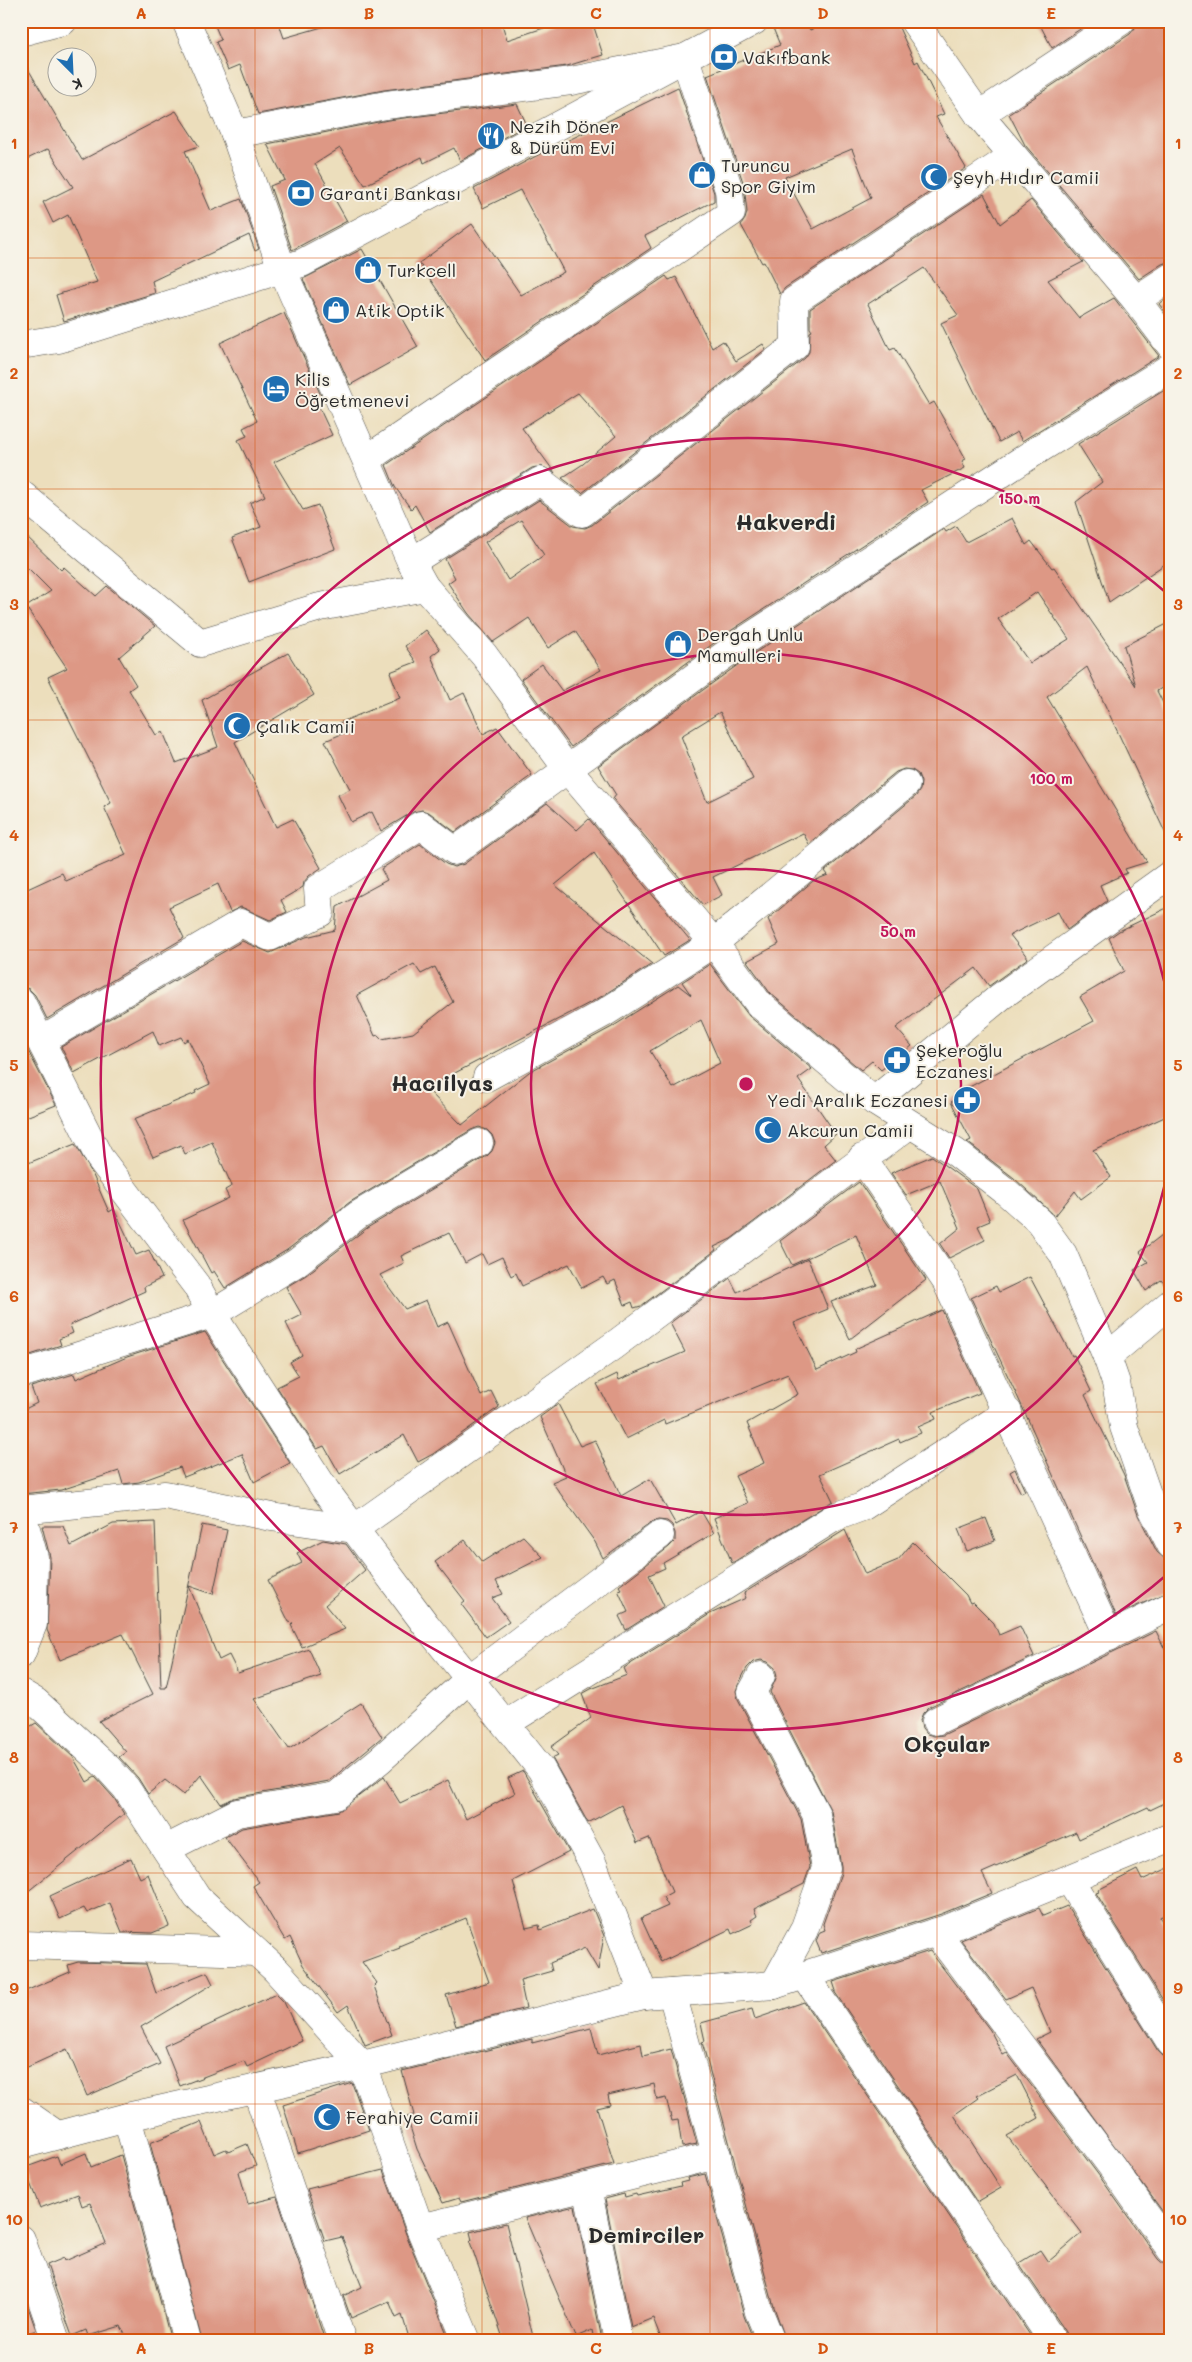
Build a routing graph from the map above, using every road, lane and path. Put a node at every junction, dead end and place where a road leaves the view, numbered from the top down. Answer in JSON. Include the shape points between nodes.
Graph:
{"nodes":[{"id":1,"x":63,"y":21,"type":"edge"},
{"id":2,"x":186,"y":21,"type":"edge"},
{"id":3,"x":754,"y":21,"type":"edge"},
{"id":4,"x":914,"y":21,"type":"edge"},
{"id":5,"x":1121,"y":21,"type":"edge"},
{"id":6,"x":21,"y":32,"type":"edge"},
{"id":7,"x":685,"y":58,"type":"junction"},
{"id":8,"x":979,"y":116,"type":"junction"},
{"id":9,"x":235,"y":134,"type":"junction"},
{"id":10,"x":1013,"y":156,"type":"junction"},
{"id":11,"x":282,"y":269,"type":"junction"},
{"id":12,"x":1171,"y":277,"type":"edge"},
{"id":13,"x":1136,"y":300,"type":"junction"},
{"id":14,"x":21,"y":345,"type":"edge"},
{"id":15,"x":1171,"y":346,"type":"edge"},
{"id":16,"x":1171,"y":367,"type":"edge"},
{"id":17,"x":367,"y":459,"type":"junction"},
{"id":18,"x":21,"y":494,"type":"edge"},
{"id":19,"x":412,"y":562,"type":"junction"},
{"id":20,"x":425,"y":586,"type":"junction"},
{"id":21,"x":568,"y":770,"type":"junction"},
{"id":22,"x":906,"y":784,"type":"dead end"},
{"id":23,"x":1171,"y":874,"type":"edge"},
{"id":24,"x":714,"y":943,"type":"junction"},
{"id":25,"x":21,"y":1002,"type":"edge"},
{"id":26,"x":41,"y":1042,"type":"junction"},
{"id":27,"x":487,"y":1076,"type":"dead end"},
{"id":28,"x":874,"y":1101,"type":"junction"},
{"id":29,"x":909,"y":1125,"type":"junction"},
{"id":30,"x":479,"y":1143,"type":"dead end"},
{"id":31,"x":862,"y":1158,"type":"junction"},
{"id":32,"x":1171,"y":1303,"type":"edge"},
{"id":33,"x":212,"y":1314,"type":"junction"},
{"id":34,"x":1107,"y":1357,"type":"junction"},
{"id":35,"x":21,"y":1374,"type":"edge"},
{"id":36,"x":1008,"y":1412,"type":"junction"},
{"id":37,"x":21,"y":1510,"type":"edge"},
{"id":38,"x":354,"y":1529,"type":"junction"},
{"id":39,"x":660,"y":1535,"type":"dead end"},
{"id":40,"x":1171,"y":1545,"type":"edge"},
{"id":41,"x":1171,"y":1606,"type":"edge"},
{"id":42,"x":1109,"y":1637,"type":"junction"},
{"id":43,"x":21,"y":1654,"type":"edge"},
{"id":44,"x":761,"y":1676,"type":"dead end"},
{"id":45,"x":469,"y":1679,"type":"junction"},
{"id":46,"x":26,"y":1701,"type":"edge"},
{"id":47,"x":936,"y":1720,"type":"dead end"},
{"id":48,"x":506,"y":1724,"type":"junction"},
{"id":49,"x":1171,"y":1837,"type":"edge"},
{"id":50,"x":166,"y":1849,"type":"junction"},
{"id":51,"x":1069,"y":1879,"type":"junction"},
{"id":52,"x":936,"y":1932,"type":"junction"},
{"id":53,"x":24,"y":1942,"type":"edge"},
{"id":54,"x":256,"y":1952,"type":"junction"},
{"id":55,"x":805,"y":1976,"type":"junction"},
{"id":56,"x":774,"y":1986,"type":"junction"},
{"id":57,"x":672,"y":1993,"type":"junction"},
{"id":58,"x":644,"y":1995,"type":"junction"},
{"id":59,"x":1171,"y":2042,"type":"edge"},
{"id":60,"x":362,"y":2065,"type":"junction"},
{"id":61,"x":256,"y":2088,"type":"junction"},
{"id":62,"x":21,"y":2110,"type":"edge"},
{"id":63,"x":127,"y":2117,"type":"junction"},
{"id":64,"x":57,"y":2135,"type":"junction"},
{"id":65,"x":21,"y":2145,"type":"edge"},
{"id":66,"x":717,"y":2155,"type":"junction"},
{"id":67,"x":587,"y":2187,"type":"junction"},
{"id":68,"x":420,"y":2228,"type":"junction"},
{"id":69,"x":21,"y":2239,"type":"edge"},
{"id":70,"x":1171,"y":2250,"type":"edge"},
{"id":71,"x":56,"y":2341,"type":"edge"},
{"id":72,"x":187,"y":2341,"type":"edge"},
{"id":73,"x":342,"y":2341,"type":"edge"},
{"id":74,"x":467,"y":2341,"type":"edge"},
{"id":75,"x":618,"y":2341,"type":"edge"},
{"id":76,"x":771,"y":2341,"type":"edge"},
{"id":77,"x":1053,"y":2341,"type":"edge"}],
"edges":[{"from":1,"to":6,"type":"street"},
{"from":2,"to":9,"type":"street"},
{"from":3,"to":7,"type":"street"},
{"from":4,"to":8,"type":"street"},
{"from":5,"to":8,"type":"street"},
{"from":7,"to":9,"type":"street","via":[[571,81],[386,105]]},
{"from":7,"to":11,"type":"street","via":[[302,263]]},
{"from":7,"to":17,"type":"street","via":[[729,190],[730,212]]},
{"from":8,"to":10,"type":"street"},
{"from":9,"to":11,"type":"street"},
{"from":10,"to":13,"type":"street"},
{"from":10,"to":19,"type":"street","via":[[794,301],[795,346],[582,514],[540,481]]},
{"from":11,"to":14,"type":"street","via":[[59,338]]},
{"from":11,"to":17,"type":"street"},
{"from":12,"to":13,"type":"street"},
{"from":13,"to":15,"type":"street"},
{"from":16,"to":21,"type":"street","via":[[741,643]]},
{"from":17,"to":19,"type":"street"},
{"from":18,"to":20,"type":"street","via":[[200,643],[320,607]]},
{"from":19,"to":20,"type":"street"},
{"from":20,"to":21,"type":"street","via":[[484,655]]},
{"from":21,"to":24,"type":"street"},
{"from":21,"to":26,"type":"street","via":[[455,850],[421,825],[318,889],[320,913],[270,937],[241,923]]},
{"from":22,"to":24,"type":"street"},
{"from":23,"to":28,"type":"street","via":[[1000,997]]},
{"from":24,"to":27,"type":"street","via":[[604,1013]]},
{"from":24,"to":28,"type":"street","via":[[759,1004]]},
{"from":25,"to":26,"type":"street"},
{"from":26,"to":33,"type":"street","via":[[100,1157],[196,1285]]},
{"from":28,"to":29,"type":"street"},
{"from":29,"to":31,"type":"street"},
{"from":29,"to":34,"type":"street","via":[[955,1152],[1040,1221],[1063,1254]]},
{"from":30,"to":33,"type":"street","via":[[358,1215],[296,1263]]},
{"from":31,"to":36,"type":"street","via":[[946,1281]]},
{"from":31,"to":38,"type":"street","via":[[613,1346]]},
{"from":32,"to":34,"type":"street"},
{"from":33,"to":35,"type":"street"},
{"from":33,"to":38,"type":"street"},
{"from":34,"to":40,"type":"street","via":[[1127,1436],[1152,1508]]},
{"from":36,"to":42,"type":"street"},
{"from":36,"to":48,"type":"street","via":[[862,1507],[835,1517]]},
{"from":37,"to":38,"type":"street","via":[[165,1494],[270,1517]]},
{"from":37,"to":43,"type":"street","via":[[34,1557],[33,1624]]},
{"from":38,"to":45,"type":"street"},
{"from":39,"to":45,"type":"street"},
{"from":41,"to":42,"type":"street"},
{"from":42,"to":47,"type":"street"},
{"from":44,"to":56,"type":"street","via":[[752,1692],[816,1814],[826,1868],[804,1930]]},
{"from":45,"to":48,"type":"street"},
{"from":45,"to":50,"type":"street","via":[[336,1796],[237,1813]]},
{"from":46,"to":50,"type":"street","via":[[107,1767],[126,1788]]},
{"from":48,"to":58,"type":"street","via":[[541,1769],[592,1862]]},
{"from":49,"to":51,"type":"street"},
{"from":50,"to":54,"type":"street","via":[[197,1897]]},
{"from":51,"to":52,"type":"street"},
{"from":51,"to":59,"type":"street"},
{"from":52,"to":55,"type":"street"},
{"from":52,"to":70,"type":"street"},
{"from":53,"to":54,"type":"street"},
{"from":54,"to":60,"type":"street"},
{"from":55,"to":56,"type":"street"},
{"from":55,"to":77,"type":"street"},
{"from":56,"to":57,"type":"street"},
{"from":57,"to":58,"type":"street"},
{"from":57,"to":66,"type":"street"},
{"from":58,"to":60,"type":"street"},
{"from":60,"to":61,"type":"street"},
{"from":60,"to":68,"type":"street"},
{"from":61,"to":63,"type":"street"},
{"from":61,"to":73,"type":"street"},
{"from":62,"to":64,"type":"street"},
{"from":63,"to":64,"type":"street"},
{"from":63,"to":72,"type":"street"},
{"from":64,"to":65,"type":"street"},
{"from":66,"to":67,"type":"street"},
{"from":66,"to":76,"type":"street","via":[[759,2312]]},
{"from":67,"to":68,"type":"street"},
{"from":67,"to":75,"type":"street"},
{"from":68,"to":74,"type":"street"},
{"from":69,"to":71,"type":"street"}]}
